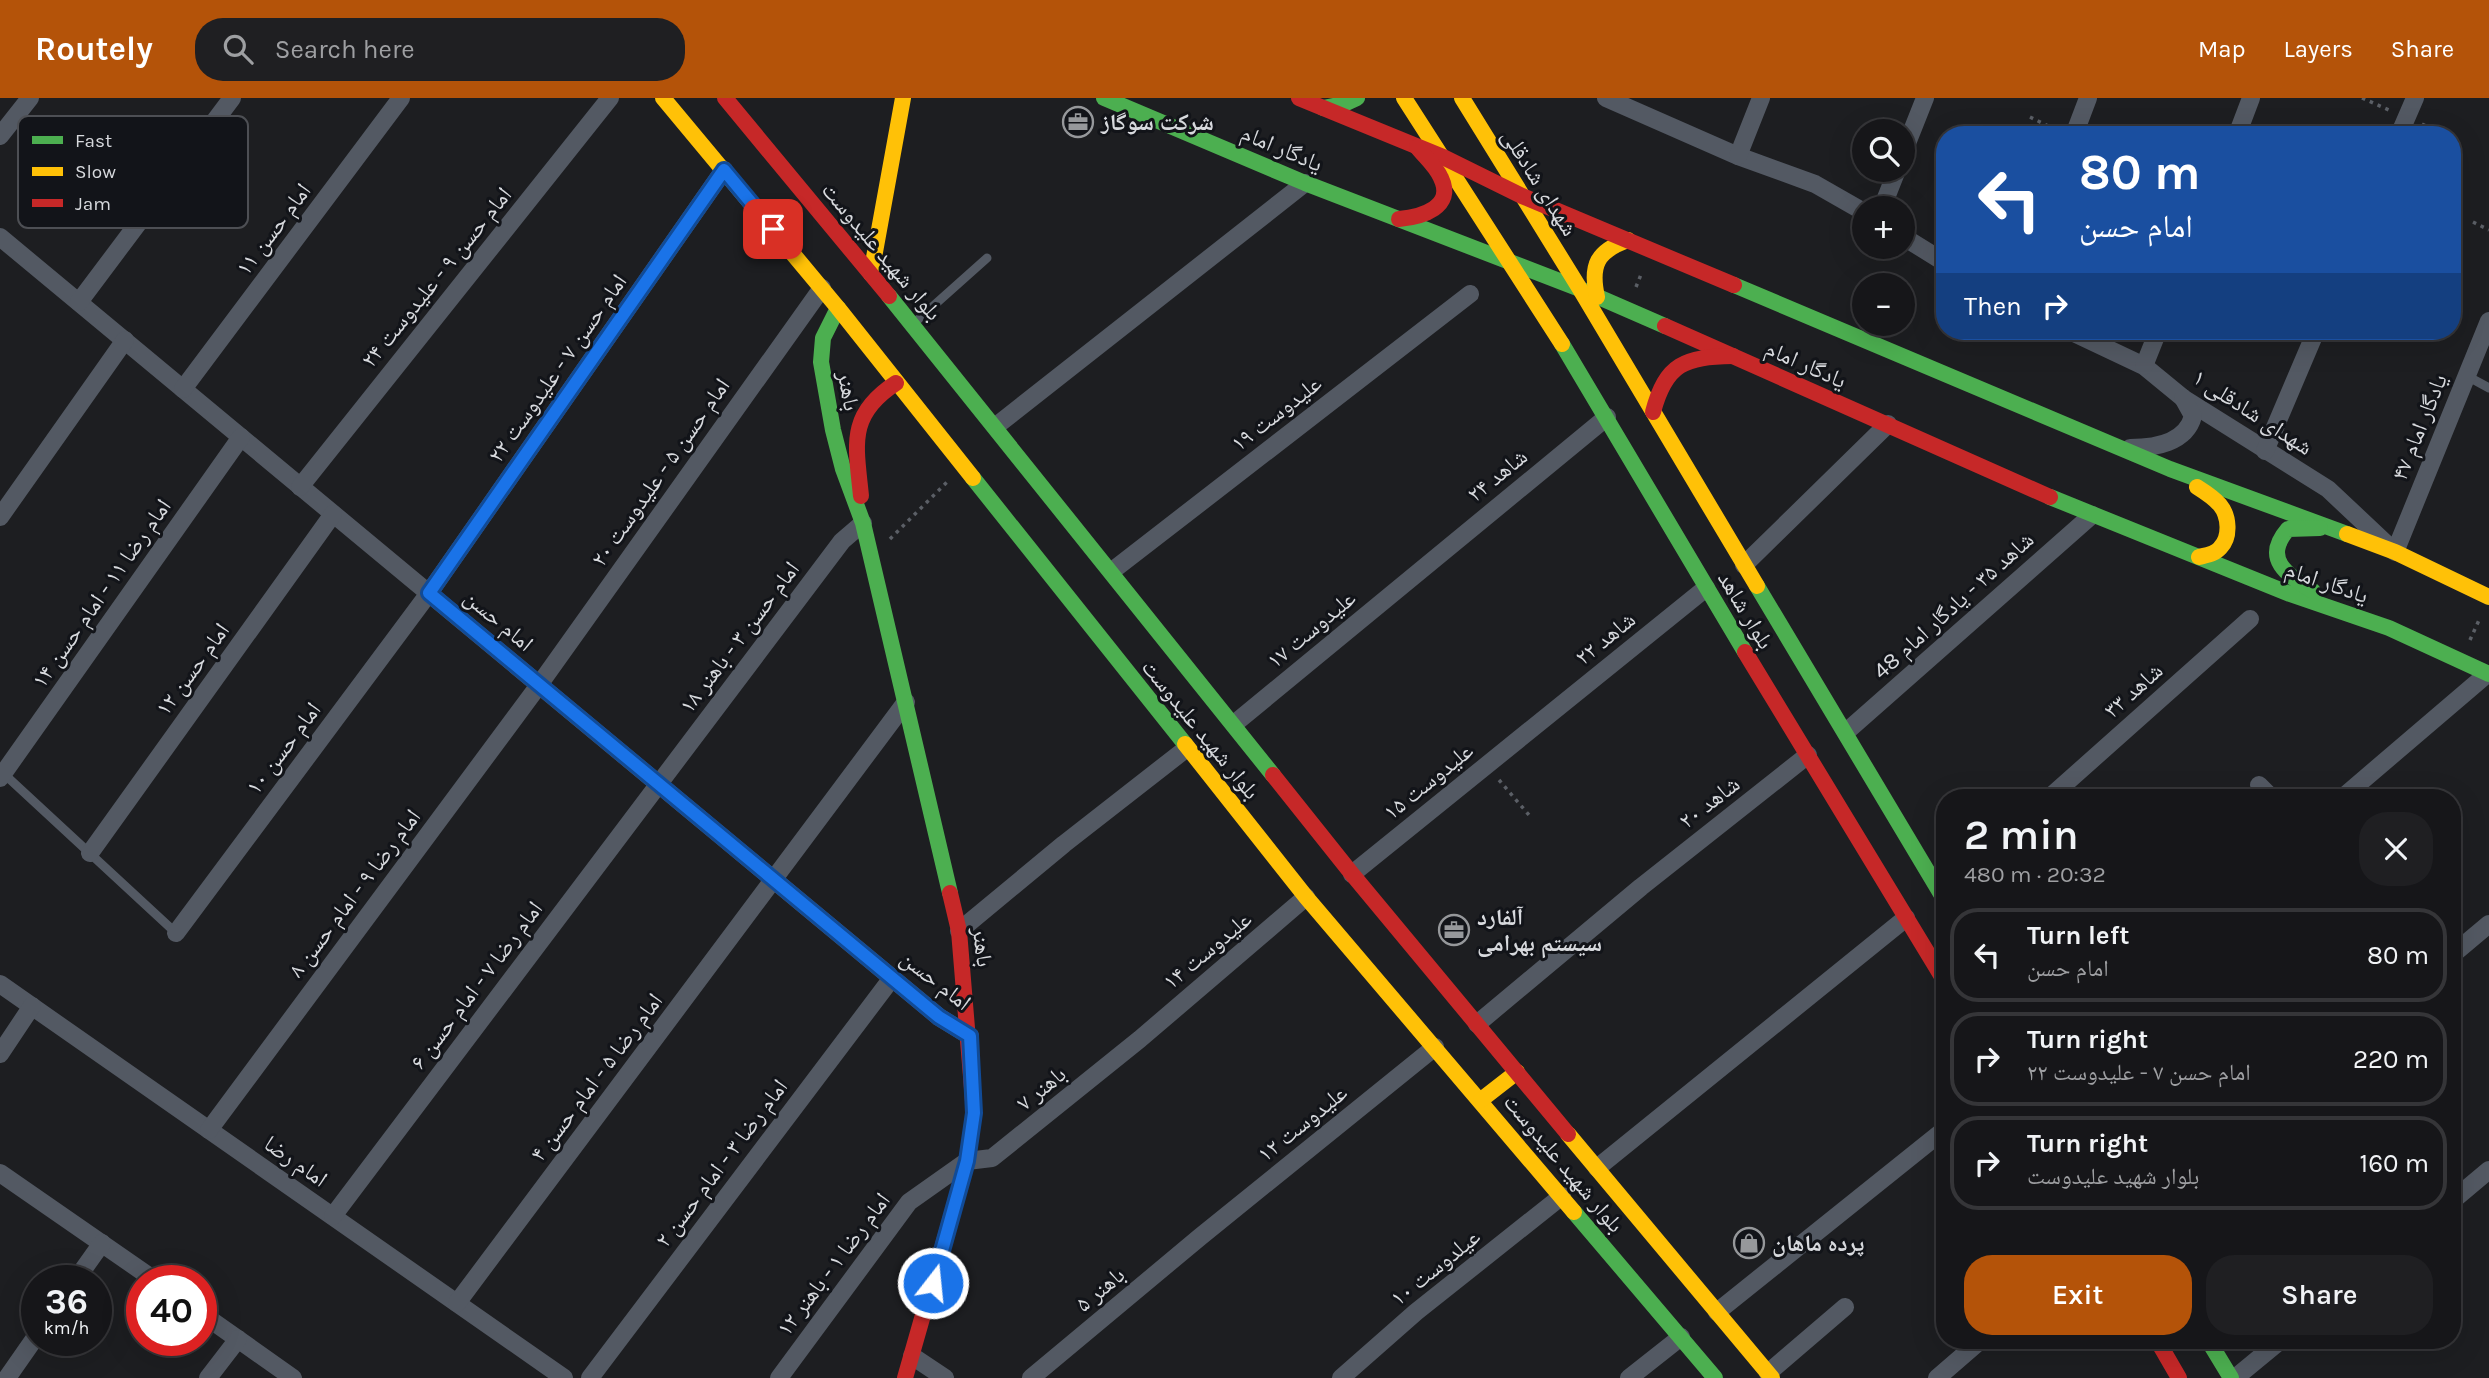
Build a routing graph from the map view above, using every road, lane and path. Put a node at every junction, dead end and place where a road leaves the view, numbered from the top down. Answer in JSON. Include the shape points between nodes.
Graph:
{"nodes":[{"id":1,"x":30,"y":98,"type":"edge"},
{"id":2,"x":232,"y":98,"type":"edge"},
{"id":3,"x":401,"y":98,"type":"edge"},
{"id":4,"x":610,"y":98,"type":"edge"},
{"id":5,"x":663,"y":98,"type":"edge"},
{"id":6,"x":724,"y":98,"type":"edge"},
{"id":7,"x":902,"y":98,"type":"edge"},
{"id":8,"x":1104,"y":98,"type":"edge"},
{"id":9,"x":1299,"y":98,"type":"edge"},
{"id":10,"x":1357,"y":98,"type":"edge"},
{"id":11,"x":1404,"y":98,"type":"edge"},
{"id":12,"x":1461,"y":98,"type":"edge"},
{"id":13,"x":1606,"y":98,"type":"edge"},
{"id":14,"x":1761,"y":98,"type":"edge"},
{"id":15,"x":1925,"y":98,"type":"edge"},
{"id":16,"x":2088,"y":98,"type":"edge"},
{"id":17,"x":2251,"y":98,"type":"edge"},
{"id":18,"x":2362,"y":98,"type":"edge"},
{"id":19,"x":2415,"y":98,"type":"edge"},
{"id":20,"x":1322,"y":108,"type":"junction"},
{"id":21,"x":218,"y":116,"type":"edge"},
{"id":22,"x":2030,"y":117,"type":"dead end"},
{"id":23,"x":2406,"y":117,"type":"junction"},
{"id":24,"x":1915,"y":123,"type":"edge"},
{"id":25,"x":2048,"y":126,"type":"edge"},
{"id":26,"x":2077,"y":126,"type":"edge"},
{"id":27,"x":2240,"y":126,"type":"edge"},
{"id":28,"x":2402,"y":126,"type":"edge"},
{"id":29,"x":0,"y":136,"type":"edge"},
{"id":30,"x":1416,"y":146,"type":"junction"},
{"id":31,"x":1738,"y":156,"type":"junction"},
{"id":32,"x":1443,"y":157,"type":"junction"},
{"id":33,"x":724,"y":170,"type":"junction"},
{"id":34,"x":1305,"y":183,"type":"junction"},
{"id":35,"x":1522,"y":196,"type":"junction"},
{"id":36,"x":1852,"y":205,"type":"edge"},
{"id":37,"x":1397,"y":219,"type":"junction"},
{"id":38,"x":2473,"y":222,"type":"dead end"},
{"id":39,"x":134,"y":228,"type":"edge"},
{"id":40,"x":2489,"y":230,"type":"edge"},
{"id":41,"x":1628,"y":240,"type":"junction"},
{"id":42,"x":1915,"y":244,"type":"edge"},
{"id":43,"x":3,"y":246,"type":"edge"},
{"id":44,"x":1651,"y":250,"type":"junction"},
{"id":45,"x":1936,"y":257,"type":"edge"},
{"id":46,"x":987,"y":258,"type":"dead end"},
{"id":47,"x":1512,"y":263,"type":"junction"},
{"id":48,"x":871,"y":274,"type":"junction"},
{"id":49,"x":822,"y":288,"type":"junction"},
{"id":50,"x":1580,"y":289,"type":"junction"},
{"id":51,"x":1470,"y":294,"type":"dead end"},
{"id":52,"x":1597,"y":297,"type":"junction"},
{"id":53,"x":79,"y":302,"type":"junction"},
{"id":54,"x":838,"y":308,"type":"junction"},
{"id":55,"x":1626,"y":309,"type":"junction"},
{"id":56,"x":2489,"y":321,"type":"edge"},
{"id":57,"x":913,"y":324,"type":"junction"},
{"id":58,"x":2089,"y":340,"type":"edge"},
{"id":59,"x":2154,"y":340,"type":"edge"},
{"id":60,"x":2312,"y":340,"type":"edge"},
{"id":61,"x":125,"y":341,"type":"junction"},
{"id":62,"x":1733,"y":356,"type":"junction"},
{"id":63,"x":2144,"y":366,"type":"junction"},
{"id":64,"x":2466,"y":376,"type":"junction"},
{"id":65,"x":897,"y":383,"type":"junction"},
{"id":66,"x":2489,"y":388,"type":"edge"},
{"id":67,"x":184,"y":390,"type":"junction"},
{"id":68,"x":2183,"y":398,"type":"junction"},
{"id":69,"x":1653,"y":412,"type":"junction"},
{"id":70,"x":1607,"y":416,"type":"junction"},
{"id":71,"x":1888,"y":424,"type":"junction"},
{"id":72,"x":996,"y":426,"type":"junction"},
{"id":73,"x":241,"y":437,"type":"junction"},
{"id":74,"x":2120,"y":448,"type":"junction"},
{"id":75,"x":2266,"y":451,"type":"junction"},
{"id":76,"x":963,"y":466,"type":"junction"},
{"id":77,"x":2170,"y":469,"type":"junction"},
{"id":78,"x":300,"y":487,"type":"junction"},
{"id":79,"x":333,"y":514,"type":"junction"},
{"id":80,"x":2091,"y":515,"type":"junction"},
{"id":81,"x":0,"y":517,"type":"edge"},
{"id":82,"x":863,"y":523,"type":"junction"},
{"id":83,"x":2336,"y":530,"type":"junction"},
{"id":84,"x":2395,"y":552,"type":"junction"},
{"id":85,"x":871,"y":557,"type":"junction"},
{"id":86,"x":2199,"y":557,"type":"junction"},
{"id":87,"x":1744,"y":565,"type":"junction"},
{"id":88,"x":1419,"y":570,"type":"joint"},
{"id":89,"x":1112,"y":571,"type":"junction"},
{"id":90,"x":1706,"y":588,"type":"junction"},
{"id":91,"x":429,"y":593,"type":"junction"},
{"id":92,"x":2486,"y":604,"type":"edge"},
{"id":93,"x":2250,"y":619,"type":"dead end"},
{"id":94,"x":2389,"y":628,"type":"junction"},
{"id":95,"x":2460,"y":661,"type":"junction"},
{"id":96,"x":2488,"y":674,"type":"edge"},
{"id":97,"x":539,"y":685,"type":"junction"},
{"id":98,"x":906,"y":702,"type":"junction"},
{"id":99,"x":1234,"y":724,"type":"junction"},
{"id":100,"x":1534,"y":726,"type":"joint"},
{"id":101,"x":1846,"y":732,"type":"junction"},
{"id":102,"x":1187,"y":748,"type":"junction"},
{"id":103,"x":1808,"y":755,"type":"junction"},
{"id":104,"x":1487,"y":765,"type":"junction"},
{"id":105,"x":2,"y":775,"type":"edge"},
{"id":106,"x":659,"y":784,"type":"junction"},
{"id":107,"x":2059,"y":789,"type":"edge"},
{"id":108,"x":2353,"y":789,"type":"edge"},
{"id":109,"x":1529,"y":815,"type":"dead end"},
{"id":110,"x":90,"y":853,"type":"junction"},
{"id":111,"x":1352,"y":874,"type":"junction"},
{"id":112,"x":774,"y":880,"type":"junction"},
{"id":113,"x":1936,"y":883,"type":"edge"},
{"id":114,"x":1306,"y":897,"type":"junction"},
{"id":115,"x":1906,"y":918,"type":"junction"},
{"id":116,"x":2489,"y":924,"type":"edge"},
{"id":117,"x":959,"y":931,"type":"junction"},
{"id":118,"x":176,"y":933,"type":"joint"},
{"id":119,"x":2461,"y":947,"type":"edge"},
{"id":120,"x":1936,"y":967,"type":"edge"},
{"id":121,"x":892,"y":978,"type":"junction"},
{"id":122,"x":0,"y":984,"type":"edge"},
{"id":123,"x":32,"y":1006,"type":"junction"},
{"id":124,"x":1476,"y":1024,"type":"junction"},
{"id":125,"x":970,"y":1036,"type":"junction"},
{"id":126,"x":1140,"y":1039,"type":"joint"},
{"id":127,"x":1435,"y":1047,"type":"junction"},
{"id":128,"x":0,"y":1054,"type":"edge"},
{"id":129,"x":1517,"y":1072,"type":"junction"},
{"id":130,"x":1481,"y":1100,"type":"junction"},
{"id":131,"x":209,"y":1130,"type":"junction"},
{"id":132,"x":1936,"y":1136,"type":"edge"},
{"id":133,"x":967,"y":1161,"type":"junction"},
{"id":134,"x":1597,"y":1168,"type":"junction"},
{"id":135,"x":2489,"y":1170,"type":"edge"},
{"id":136,"x":0,"y":1173,"type":"edge"},
{"id":137,"x":2461,"y":1193,"type":"edge"},
{"id":138,"x":1562,"y":1196,"type":"junction"},
{"id":139,"x":333,"y":1216,"type":"junction"},
{"id":140,"x":1200,"y":1237,"type":"joint"},
{"id":141,"x":102,"y":1243,"type":"junction"},
{"id":142,"x":86,"y":1265,"type":"edge"},
{"id":143,"x":133,"y":1265,"type":"edge"},
{"id":144,"x":457,"y":1303,"type":"junction"},
{"id":145,"x":1845,"y":1307,"type":"dead end"},
{"id":146,"x":1717,"y":1312,"type":"junction"},
{"id":147,"x":217,"y":1324,"type":"edge"},
{"id":148,"x":1681,"y":1337,"type":"junction"},
{"id":149,"x":238,"y":1339,"type":"junction"},
{"id":150,"x":1971,"y":1349,"type":"edge"},
{"id":151,"x":2162,"y":1349,"type":"edge"},
{"id":152,"x":2214,"y":1349,"type":"edge"},
{"id":153,"x":2270,"y":1349,"type":"edge"},
{"id":154,"x":22,"y":1356,"type":"edge"},
{"id":155,"x":912,"y":1356,"type":"junction"},
{"id":156,"x":1770,"y":1376,"type":"edge"},
{"id":157,"x":7,"y":1378,"type":"edge"},
{"id":158,"x":208,"y":1378,"type":"edge"},
{"id":159,"x":293,"y":1378,"type":"edge"},
{"id":160,"x":564,"y":1378,"type":"edge"},
{"id":161,"x":590,"y":1378,"type":"edge"},
{"id":162,"x":779,"y":1378,"type":"edge"},
{"id":163,"x":905,"y":1378,"type":"edge"},
{"id":164,"x":945,"y":1378,"type":"edge"},
{"id":165,"x":1031,"y":1378,"type":"edge"},
{"id":166,"x":1341,"y":1378,"type":"edge"},
{"id":167,"x":1629,"y":1378,"type":"edge"},
{"id":168,"x":1715,"y":1378,"type":"edge"},
{"id":169,"x":1937,"y":1378,"type":"edge"},
{"id":170,"x":2179,"y":1378,"type":"edge"},
{"id":171,"x":2233,"y":1378,"type":"edge"}],
"edges":[{"from":1,"to":29,"type":"street"},
{"from":2,"to":21,"type":"street"},
{"from":3,"to":67,"type":"street","name":"امام حسن ۱۱"},
{"from":4,"to":78,"type":"street","name":"امام حسن ۹ - علیدوست ۲۴"},
{"from":5,"to":33,"type":"main road","name":"بلوار شهید علیدوست"},
{"from":6,"to":48,"type":"main road","name":"بلوار شهید علیدوست"},
{"from":7,"to":48,"type":"main road"},
{"from":8,"to":34,"type":"main road","name":"یادگار امام"},
{"from":9,"to":20,"type":"main road","name":"یادگار امام"},
{"from":10,"to":20,"type":"main road"},
{"from":11,"to":32,"type":"main road"},
{"from":12,"to":35,"type":"main road","name":"شهدای شادقلی"},
{"from":13,"to":31,"type":"street"},
{"from":14,"to":31,"type":"street"},
{"from":15,"to":24,"type":"street"},
{"from":16,"to":26,"type":"street"},
{"from":17,"to":27,"type":"street"},
{"from":18,"to":23,"type":"path"},
{"from":19,"to":23,"type":"street"},
{"from":20,"to":30,"type":"main road","name":"یادگار امام"},
{"from":22,"to":25,"type":"path"},
{"from":23,"to":28,"type":"street"},
{"from":30,"to":32,"type":"main road","name":"یادگار امام"},
{"from":30,"to":37,"type":"main road","via":[[1443,181],[1444,195],[1431,213]]},
{"from":31,"to":36,"type":"street","via":[[1815,184]]},
{"from":32,"to":35,"type":"main road","name":"یادگار امام"},
{"from":32,"to":47,"type":"main road"},
{"from":33,"to":49,"type":"main road","name":"بلوار شهید علیدوست"},
{"from":33,"to":91,"type":"street","name":"امام حسن ۷ - علیدوست ۲۲"},
{"from":34,"to":37,"type":"main road","name":"یادگار امام"},
{"from":34,"to":72,"type":"street"},
{"from":35,"to":41,"type":"main road","name":"یادگار امام"},
{"from":35,"to":50,"type":"main road","name":"شهدای شادقلی"},
{"from":37,"to":47,"type":"main road","name":"یادگار امام"},
{"from":38,"to":40,"type":"path"},
{"from":39,"to":53,"type":"street"},
{"from":41,"to":44,"type":"main road","name":"یادگار امام"},
{"from":41,"to":52,"type":"main road","via":[[1607,247],[1598,258]]},
{"from":42,"to":45,"type":"street"},
{"from":43,"to":53,"type":"street","name":"امام حسن"},
{"from":44,"to":55,"type":"path"},
{"from":44,"to":74,"type":"main road","name":"یادگار امام"},
{"from":46,"to":57,"type":"lane"},
{"from":47,"to":50,"type":"main road","name":"یادگار امام"},
{"from":47,"to":70,"type":"main road","name":"بلوار شاهد"},
{"from":48,"to":57,"type":"main road","name":"بلوار شهید علیدوست"},
{"from":49,"to":54,"type":"main road","name":"بلوار شهید علیدوست"},
{"from":49,"to":97,"type":"street","name":"امام حسن ۵ - علیدوست ۲۰"},
{"from":50,"to":52,"type":"main road","name":"یادگار امام"},
{"from":50,"to":69,"type":"main road","name":"بلوار شاهد"},
{"from":51,"to":89,"type":"street","name":"علیدوست ۱۹"},
{"from":52,"to":55,"type":"main road","name":"یادگار امام"},
{"from":53,"to":61,"type":"street","name":"امام حسن"},
{"from":54,"to":65,"type":"main road","name":"بلوار شهید علیدوست"},
{"from":54,"to":82,"type":"main road","name":"باهنر","via":[[823,338],[821,362],[836,443]]},
{"from":55,"to":62,"type":"main road","name":"یادگار امام"},
{"from":56,"to":64,"type":"street","name":"یادگار امام ۴۷"},
{"from":57,"to":72,"type":"main road","name":"بلوار شهید علیدوست"},
{"from":58,"to":63,"type":"street","name":"شهدای شادقلی ۱"},
{"from":59,"to":63,"type":"street"},
{"from":60,"to":75,"type":"street"},
{"from":61,"to":67,"type":"street","name":"امام حسن"},
{"from":61,"to":81,"type":"street"},
{"from":62,"to":69,"type":"main road","via":[[1691,360],[1669,371],[1658,388]]},
{"from":62,"to":71,"type":"main road","name":"یادگار امام"},
{"from":63,"to":68,"type":"street","name":"شهدای شادقلی ۱"},
{"from":64,"to":66,"type":"lane"},
{"from":64,"to":84,"type":"street","name":"یادگار امام ۴۷"},
{"from":65,"to":76,"type":"main road","name":"بلوار شهید علیدوست"},
{"from":65,"to":82,"type":"main road","name":"باهنر","via":[[863,413],[858,455]]},
{"from":67,"to":73,"type":"street","name":"امام حسن"},
{"from":68,"to":74,"type":"street","via":[[2193,416],[2179,436],[2150,448]]},
{"from":68,"to":75,"type":"street","name":"شهدای شادقلی ۱"},
{"from":69,"to":87,"type":"main road","name":"بلوار شاهد"},
{"from":70,"to":88,"type":"street","name":"شاهد ۲۴"},
{"from":70,"to":90,"type":"main road","name":"بلوار شاهد"},
{"from":71,"to":80,"type":"main road","name":"یادگار امام"},
{"from":71,"to":87,"type":"street"},
{"from":72,"to":89,"type":"main road","name":"بلوار شهید علیدوست"},
{"from":73,"to":78,"type":"street","name":"امام حسن"},
{"from":73,"to":105,"type":"street","name":"امام رضا ۱۱ - امام حسن ۱۴"},
{"from":74,"to":77,"type":"main road","name":"یادگار امام"},
{"from":75,"to":84,"type":"street","name":"شهدای شادقلی ۱","via":[[2328,489]]},
{"from":76,"to":85,"type":"path"},
{"from":76,"to":102,"type":"main road","name":"بلوار شهید علیدوست"},
{"from":77,"to":83,"type":"main road","name":"یادگار امام"},
{"from":77,"to":86,"type":"main road","via":[[2220,503],[2225,513],[2228,525],[2222,547]]},
{"from":78,"to":79,"type":"street","name":"امام حسن"},
{"from":79,"to":91,"type":"street","name":"امام حسن"},
{"from":79,"to":110,"type":"street","name":"امام حسن ۱۲"},
{"from":80,"to":86,"type":"main road","name":"یادگار امام"},
{"from":80,"to":101,"type":"street","name":"شاهد ۳۵ - یادگار امام 48"},
{"from":82,"to":85,"type":"main road","name":"باهنر"},
{"from":82,"to":106,"type":"street","name":"امام حسن ۳ - باهنر ۱۸","via":[[842,541]]},
{"from":83,"to":84,"type":"main road","name":"یادگار امام"},
{"from":83,"to":94,"type":"main road","via":[[2288,529],[2277,549],[2282,570],[2315,592]]},
{"from":84,"to":92,"type":"main road","name":"یادگار امام"},
{"from":85,"to":98,"type":"main road","name":"باهنر"},
{"from":86,"to":94,"type":"main road","name":"یادگار امام"},
{"from":87,"to":101,"type":"main road","name":"بلوار شاهد"},
{"from":88,"to":99,"type":"street","name":"علیدوست ۱۷"},
{"from":89,"to":99,"type":"main road","name":"بلوار شهید علیدوست"},
{"from":90,"to":100,"type":"street","name":"شاهد ۲۲"},
{"from":90,"to":103,"type":"main road","name":"بلوار شاهد"},
{"from":91,"to":97,"type":"street","name":"امام حسن"},
{"from":91,"to":118,"type":"street","name":"امام حسن ۱۰"},
{"from":92,"to":95,"type":"path"},
{"from":93,"to":107,"type":"street","name":"شاهد ۳۳"},
{"from":94,"to":95,"type":"main road","name":"یادگار امام"},
{"from":95,"to":96,"type":"main road","name":"یادگار امام"},
{"from":96,"to":108,"type":"street"},
{"from":97,"to":106,"type":"street","name":"امام حسن"},
{"from":97,"to":131,"type":"street","name":"امام رضا ۹ - امام حسن ۸"},
{"from":98,"to":112,"type":"street","name":"امام رضا ۵ - امام حسن ۴"},
{"from":98,"to":117,"type":"main road","name":"باهنر"},
{"from":99,"to":111,"type":"main road","name":"بلوار شهید علیدوست"},
{"from":100,"to":104,"type":"street","name":"علیدوست ۱۵"},
{"from":101,"to":113,"type":"main road","name":"بلوار شاهد"},
{"from":102,"to":114,"type":"main road","name":"بلوار شهید علیدوست"},
{"from":102,"to":117,"type":"street"},
{"from":103,"to":115,"type":"main road","name":"بلوار شاهد"},
{"from":103,"to":124,"type":"street","name":"شاهد ۲۰"},
{"from":104,"to":109,"type":"path"},
{"from":104,"to":111,"type":"street","name":"علیدوست ۱۵"},
{"from":105,"to":110,"type":"lane"},
{"from":106,"to":112,"type":"street","name":"امام حسن"},
{"from":106,"to":139,"type":"street","name":"امام رضا ۷ - امام حسن ۶"},
{"from":110,"to":118,"type":"lane"},
{"from":111,"to":124,"type":"main road","name":"بلوار شهید علیدوست"},
{"from":112,"to":121,"type":"street","name":"امام حسن"},
{"from":112,"to":144,"type":"street","name":"امام رضا ۵ - امام حسن ۴"},
{"from":114,"to":126,"type":"street","name":"علیدوست ۱۴"},
{"from":114,"to":127,"type":"main road","name":"بلوار شهید علیدوست"},
{"from":115,"to":120,"type":"main road","name":"بلوار شاهد"},
{"from":115,"to":134,"type":"street"},
{"from":116,"to":119,"type":"street"},
{"from":117,"to":125,"type":"main road","name":"باهنر"},
{"from":121,"to":125,"type":"street","name":"امام حسن"},
{"from":121,"to":161,"type":"street","name":"امام رضا ۳ - امام حسن ۲"},
{"from":122,"to":123,"type":"street","name":"امام رضا"},
{"from":123,"to":128,"type":"street"},
{"from":123,"to":131,"type":"street","name":"امام رضا"},
{"from":124,"to":129,"type":"main road","name":"بلوار شهید علیدوست"},
{"from":125,"to":133,"type":"main road","name":"باهنر","via":[[974,1113]]},
{"from":126,"to":133,"type":"street","name":"باهنر ۷","via":[[992,1158]]},
{"from":127,"to":130,"type":"main road","name":"بلوار شهید علیدوست"},
{"from":127,"to":140,"type":"street","name":"علیدوست ۱۲"},
{"from":129,"to":130,"type":"main road"},
{"from":129,"to":134,"type":"main road","name":"بلوار شهید علیدوست"},
{"from":130,"to":138,"type":"main road","name":"بلوار شهید علیدوست"},
{"from":131,"to":139,"type":"street","name":"امام رضا"},
{"from":132,"to":146,"type":"street"},
{"from":133,"to":155,"type":"main road","name":"باهنر"},
{"from":133,"to":162,"type":"street","name":"امام رضا ۱ - باهنر ۱۲","via":[[909,1202]]},
{"from":134,"to":146,"type":"main road","name":"بلوار شهید علیدوست"},
{"from":135,"to":137,"type":"street"},
{"from":136,"to":141,"type":"street"},
{"from":138,"to":148,"type":"main road","name":"بلوار شهید علیدوست"},
{"from":138,"to":166,"type":"street","name":"عیلدوست ۱۰"},
{"from":139,"to":144,"type":"street","name":"امام رضا"},
{"from":140,"to":165,"type":"street","name":"باهنر ۵"},
{"from":141,"to":142,"type":"street"},
{"from":141,"to":143,"type":"street"},
{"from":144,"to":160,"type":"street","name":"امام رضا"},
{"from":145,"to":156,"type":"street"},
{"from":146,"to":156,"type":"main road","name":"بلوار شهید علیدوست"},
{"from":147,"to":149,"type":"street"},
{"from":148,"to":167,"type":"street"},
{"from":148,"to":168,"type":"main road","name":"بلوار شهید علیدوست"},
{"from":149,"to":158,"type":"street"},
{"from":149,"to":159,"type":"street"},
{"from":150,"to":169,"type":"street"},
{"from":151,"to":170,"type":"main road"},
{"from":152,"to":171,"type":"main road"},
{"from":153,"to":171,"type":"street"},
{"from":154,"to":157,"type":"street"},
{"from":155,"to":163,"type":"main road","name":"باهنر"},
{"from":155,"to":164,"type":"street"}]}
